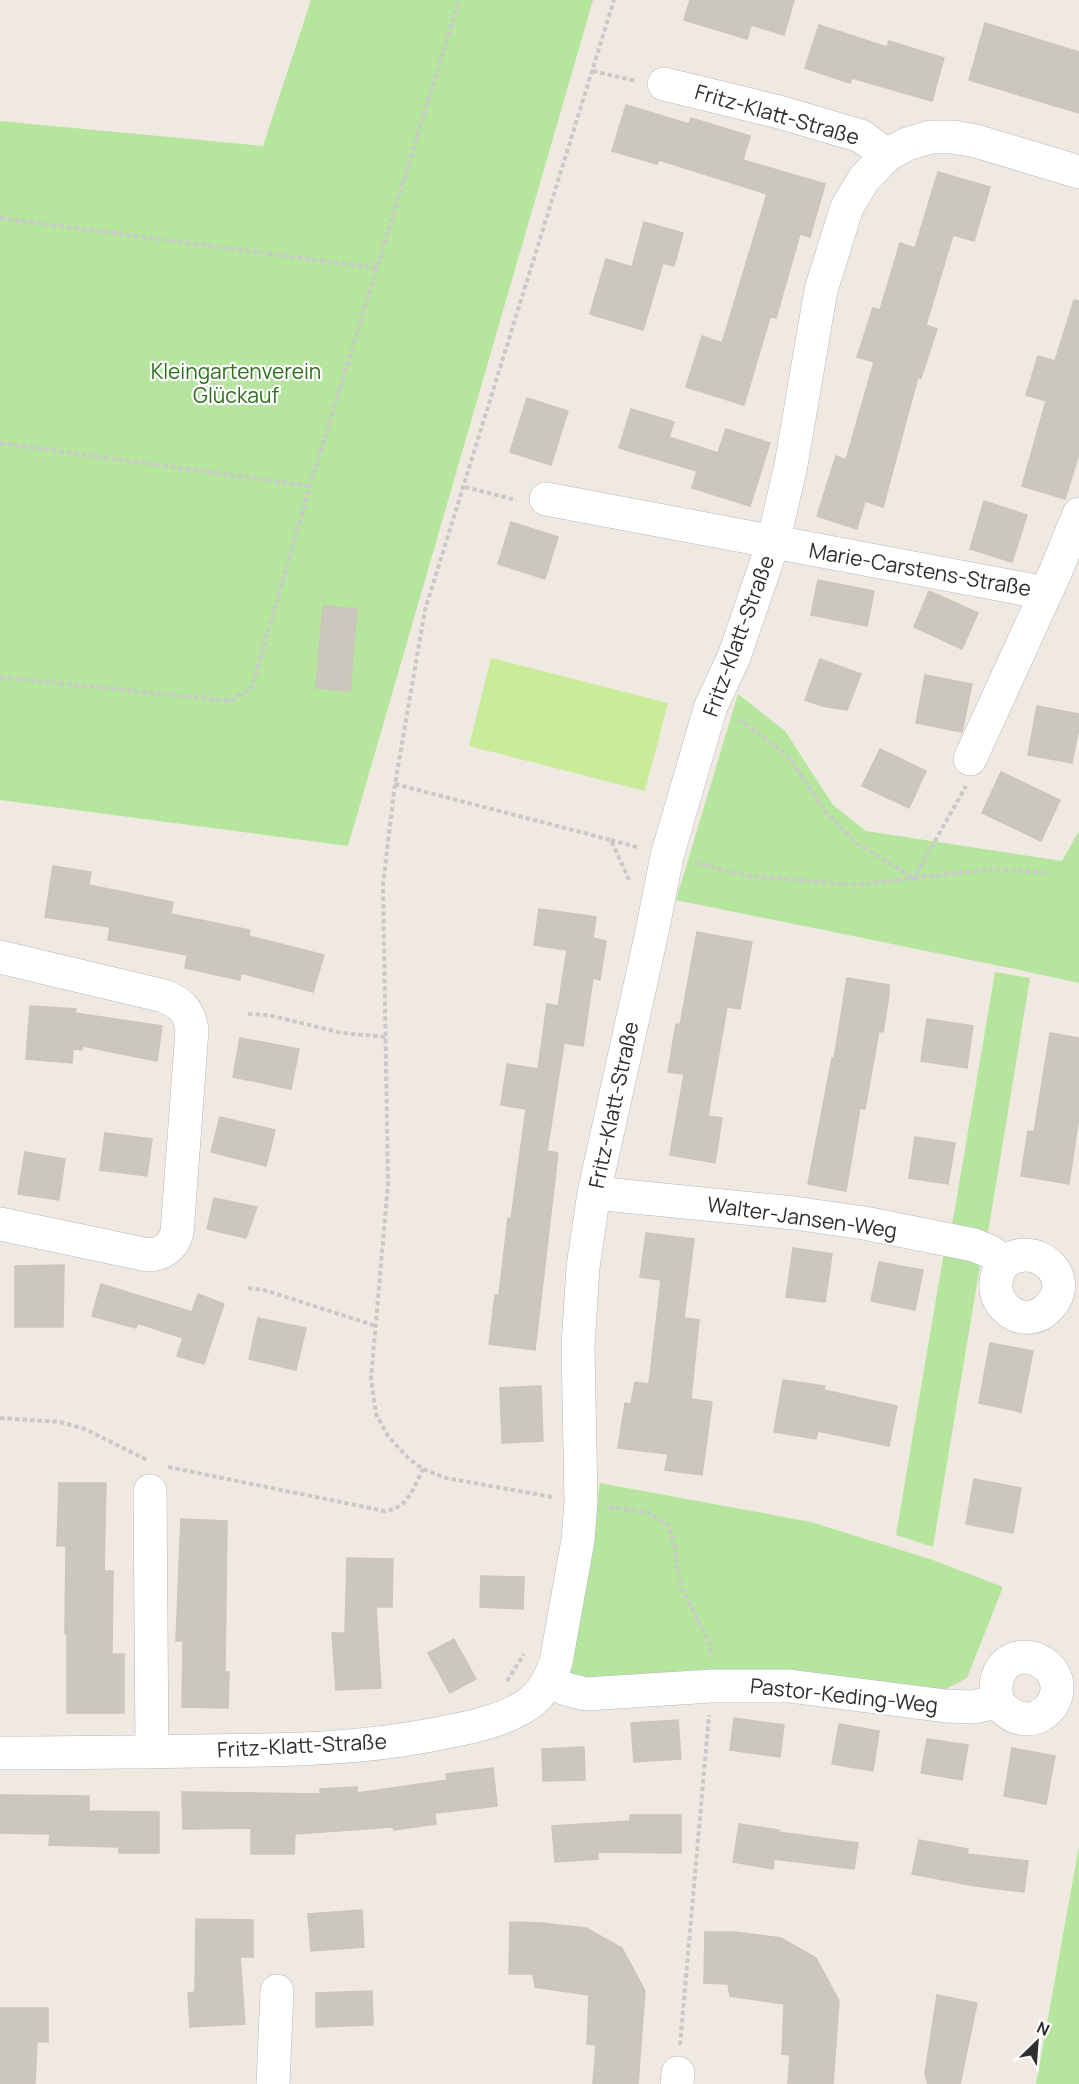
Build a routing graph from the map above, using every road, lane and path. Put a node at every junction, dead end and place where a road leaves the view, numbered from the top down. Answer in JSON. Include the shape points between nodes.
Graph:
{"nodes":[{"id":1,"x":459,"y":0,"type":"edge"},
{"id":2,"x":614,"y":0,"type":"edge"},
{"id":3,"x":593,"y":71,"type":"junction"},
{"id":4,"x":664,"y":84,"type":"joint"},
{"id":5,"x":887,"y":154,"type":"junction"},
{"id":6,"x":1079,"y":172,"type":"edge"},
{"id":7,"x":0,"y":218,"type":"edge"},
{"id":8,"x":376,"y":268,"type":"junction"},
{"id":9,"x":0,"y":443,"type":"edge"},
{"id":10,"x":310,"y":486,"type":"junction"},
{"id":11,"x":465,"y":487,"type":"junction"},
{"id":12,"x":546,"y":499,"type":"joint"},
{"id":13,"x":1079,"y":514,"type":"edge"},
{"id":14,"x":773,"y":543,"type":"junction"},
{"id":15,"x":1046,"y":593,"type":"junction"},
{"id":16,"x":0,"y":677,"type":"edge"},
{"id":17,"x":711,"y":706,"type":"junction"},
{"id":18,"x":970,"y":759,"type":"joint"},
{"id":19,"x":395,"y":784,"type":"junction"},
{"id":20,"x":611,"y":840,"type":"junction"},
{"id":21,"x":667,"y":856,"type":"junction"},
{"id":22,"x":1047,"y":873,"type":"dead end"},
{"id":23,"x":914,"y":878,"type":"junction"},
{"id":24,"x":634,"y":891,"type":"dead end"},
{"id":25,"x":0,"y":957,"type":"edge"},
{"id":26,"x":248,"y":1014,"type":"dead end"},
{"id":27,"x":386,"y":1037,"type":"junction"},
{"id":28,"x":594,"y":1192,"type":"junction"},
{"id":29,"x":0,"y":1224,"type":"edge"},
{"id":30,"x":1004,"y":1263,"type":"dead end"},
{"id":31,"x":248,"y":1288,"type":"dead end"},
{"id":32,"x":376,"y":1326,"type":"junction"},
{"id":33,"x":0,"y":1419,"type":"edge"},
{"id":34,"x":423,"y":1469,"type":"junction"},
{"id":35,"x":150,"y":1491,"type":"dead end"},
{"id":36,"x":580,"y":1502,"type":"junction"},
{"id":37,"x":528,"y":1649,"type":"dead end"},
{"id":38,"x":549,"y":1680,"type":"junction"},
{"id":39,"x":505,"y":1684,"type":"dead end"},
{"id":40,"x":712,"y":1686,"type":"junction"},
{"id":41,"x":998,"y":1702,"type":"dead end"},
{"id":42,"x":152,"y":1752,"type":"junction"},
{"id":43,"x":0,"y":1754,"type":"edge"},
{"id":44,"x":277,"y":1991,"type":"dead end"},
{"id":45,"x":677,"y":2078,"type":"edge"},
{"id":46,"x":273,"y":2084,"type":"edge"}],
"edges":[{"from":1,"to":8,"type":"path"},
{"from":2,"to":3,"type":"path"},
{"from":3,"to":4,"type":"path","via":[[652,85]]},
{"from":3,"to":11,"type":"path"},
{"from":4,"to":5,"type":"street","name":"Fritz-Klatt-Straße","via":[[779,111],[861,136]]},
{"from":5,"to":6,"type":"street","name":"Fritz-Klatt-Straße","via":[[930,137],[953,137]]},
{"from":5,"to":14,"type":"street","name":"Fritz-Klatt-Straße","via":[[864,179],[848,207],[821,290],[791,465]]},
{"from":7,"to":8,"type":"path"},
{"from":8,"to":10,"type":"path"},
{"from":9,"to":10,"type":"path"},
{"from":10,"to":16,"type":"path","via":[[252,687],[231,701]]},
{"from":11,"to":12,"type":"path","via":[[529,503]]},
{"from":11,"to":19,"type":"path","via":[[425,610]]},
{"from":12,"to":14,"type":"street","name":"Marie-Carstens-Straße"},
{"from":13,"to":15,"type":"street","name":"Marie-Carstens-Straße"},
{"from":14,"to":15,"type":"street","name":"Marie-Carstens-Straße"},
{"from":14,"to":17,"type":"street","name":"Fritz-Klatt-Straße","via":[[734,657]]},
{"from":15,"to":18,"type":"street","name":"Marie-Carstens-Straße"},
{"from":17,"to":21,"type":"street","name":"Fritz-Klatt-Straße"},
{"from":17,"to":23,"type":"path","via":[[741,720],[787,755],[825,811],[855,842]]},
{"from":18,"to":23,"type":"path","via":[[970,779]]},
{"from":19,"to":20,"type":"path"},
{"from":19,"to":27,"type":"path","via":[[383,884]]},
{"from":20,"to":21,"type":"path"},
{"from":20,"to":24,"type":"path"},
{"from":21,"to":23,"type":"path","via":[[749,876],[855,885]]},
{"from":21,"to":28,"type":"street","name":"Fritz-Klatt-Straße"},
{"from":22,"to":23,"type":"path","via":[[994,869]]},
{"from":25,"to":29,"type":"street","via":[[176,1000],[185,1008],[192,1030],[177,1233],[170,1247],[157,1255],[148,1255]]},
{"from":26,"to":27,"type":"path","via":[[342,1033]]},
{"from":27,"to":32,"type":"path","via":[[388,1184]]},
{"from":28,"to":30,"type":"street","name":"Walter-Jansen-Weg","via":[[864,1223],[974,1245]]},
{"from":28,"to":36,"type":"street","name":"Fritz-Klatt-Straße","via":[[583,1267],[578,1346]]},
{"from":31,"to":32,"type":"path"},
{"from":32,"to":34,"type":"path","via":[[371,1378],[376,1414],[388,1436]]},
{"from":33,"to":34,"type":"path","via":[[60,1422],[85,1429],[157,1465],[385,1511],[398,1509],[407,1500]]},
{"from":34,"to":36,"type":"path","via":[[446,1478]]},
{"from":35,"to":42,"type":"street"},
{"from":36,"to":38,"type":"street","name":"Fritz-Klatt-Straße","via":[[578,1540],[556,1662]]},
{"from":36,"to":40,"type":"path","via":[[647,1512],[668,1525],[683,1590],[710,1644]]},
{"from":37,"to":39,"type":"path"},
{"from":38,"to":40,"type":"street","name":"Pastor-Keding-Weg","via":[[586,1694]]},
{"from":38,"to":42,"type":"street","name":"Fritz-Klatt-Straße","via":[[538,1696],[501,1719],[411,1739],[306,1750]]},
{"from":40,"to":41,"type":"street","name":"Pastor-Keding-Weg","via":[[789,1686],[946,1706]]},
{"from":40,"to":45,"type":"path"},
{"from":42,"to":43,"type":"street","name":"Fritz-Klatt-Straße"},
{"from":44,"to":46,"type":"street"}]}
